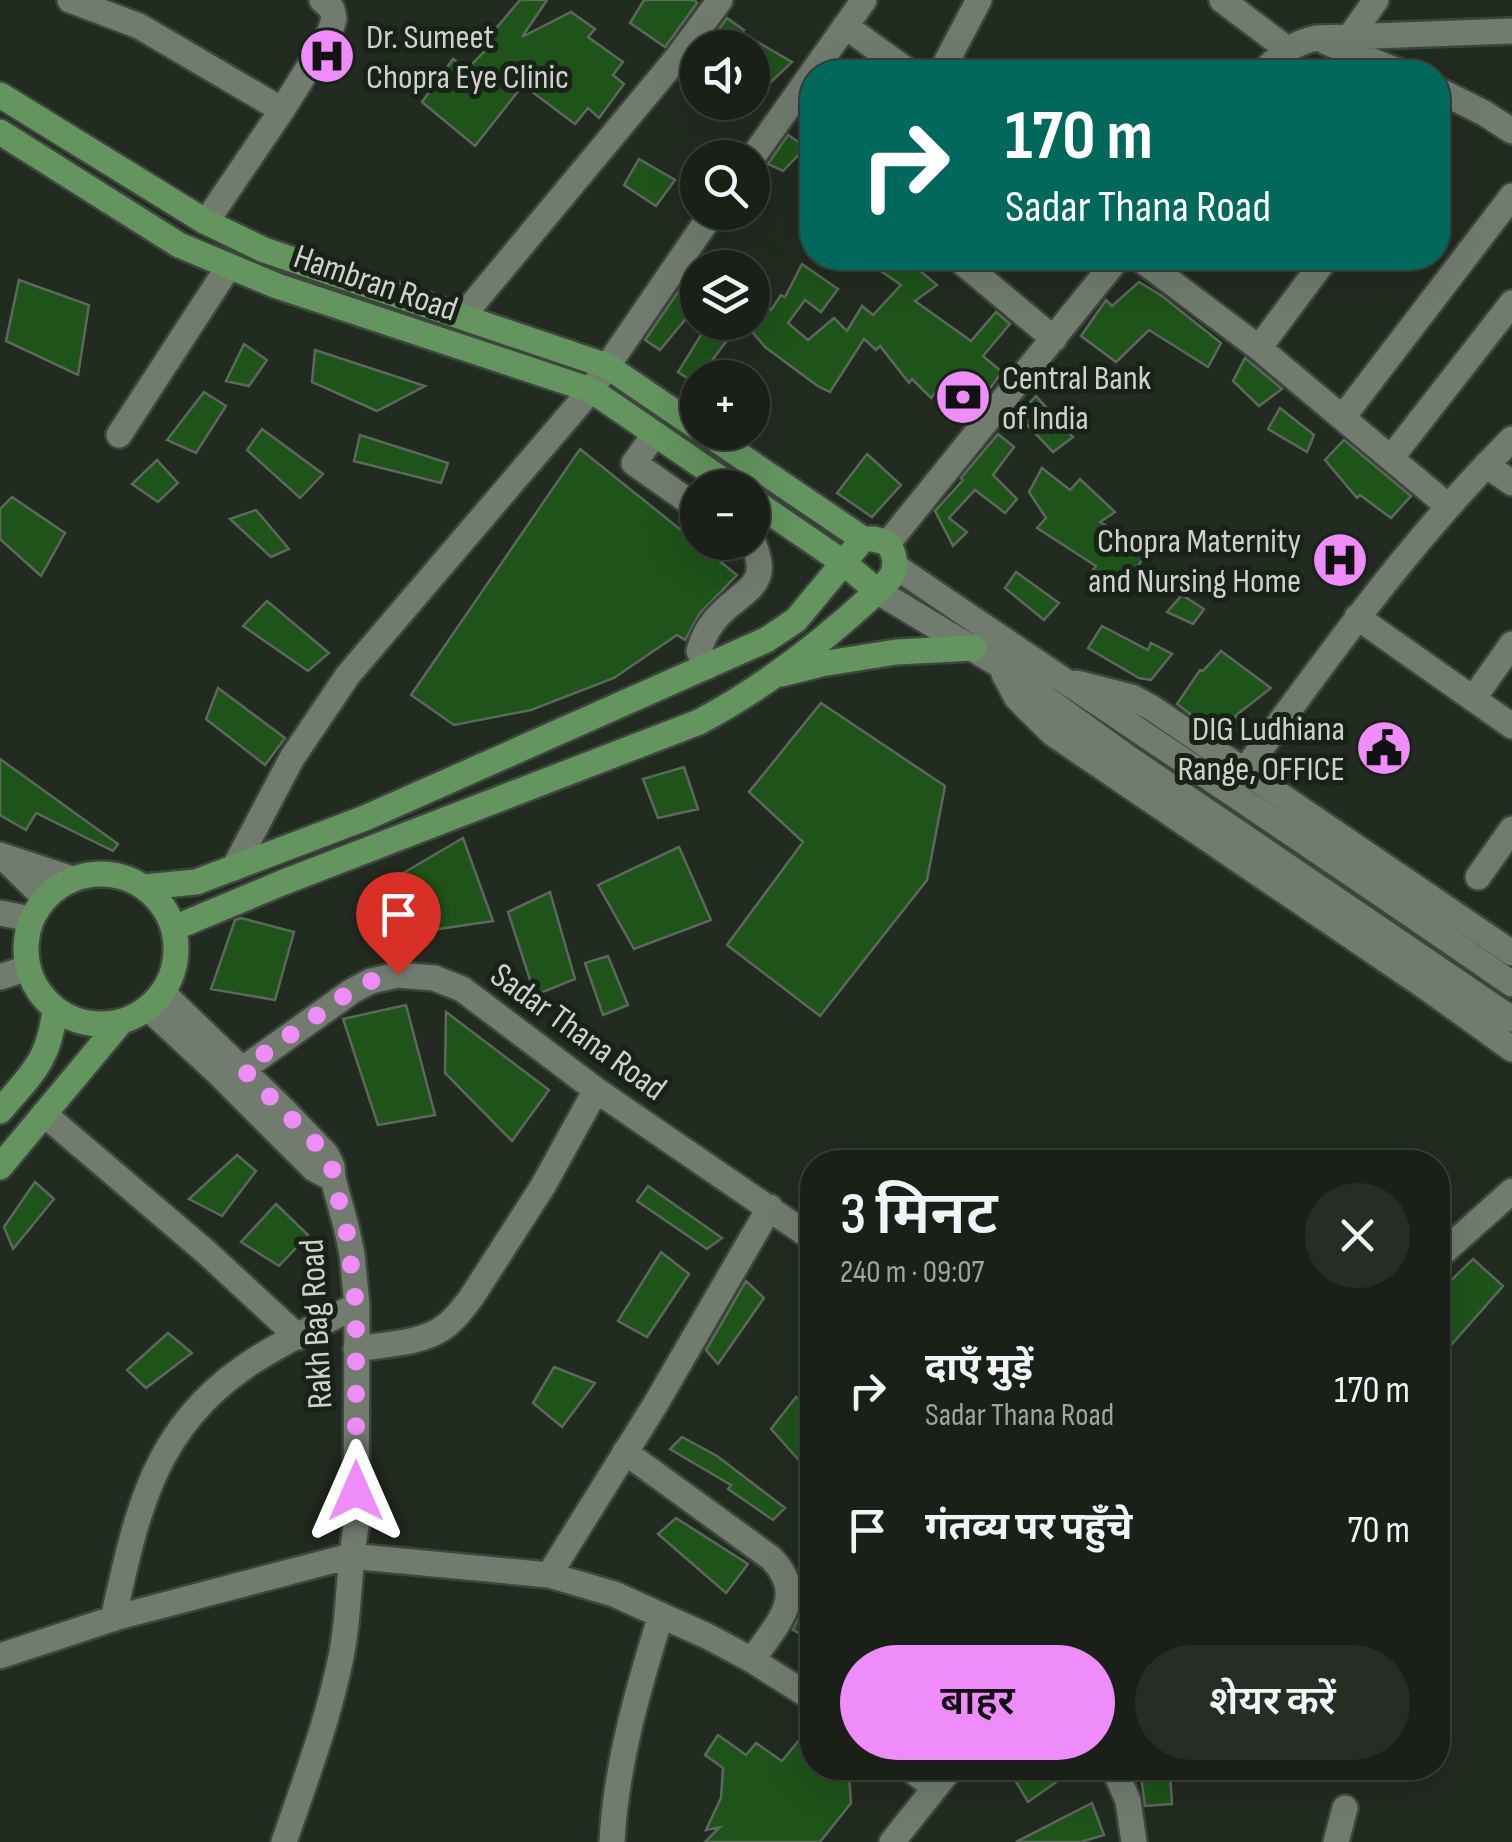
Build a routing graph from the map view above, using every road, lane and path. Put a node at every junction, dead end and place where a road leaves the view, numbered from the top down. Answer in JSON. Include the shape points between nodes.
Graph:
{"nodes":[{"id":1,"x":70,"y":0,"type":"edge"},
{"id":2,"x":322,"y":0,"type":"edge"},
{"id":3,"x":720,"y":0,"type":"edge"},
{"id":4,"x":864,"y":0,"type":"edge"},
{"id":5,"x":979,"y":0,"type":"edge"},
{"id":6,"x":1222,"y":0,"type":"edge"},
{"id":7,"x":1376,"y":0,"type":"edge"},
{"id":8,"x":845,"y":26,"type":"junction"},
{"id":9,"x":1512,"y":31,"type":"edge"},
{"id":10,"x":1316,"y":38,"type":"junction"},
{"id":11,"x":1349,"y":38,"type":"junction"},
{"id":12,"x":1287,"y":48,"type":"junction"},
{"id":13,"x":821,"y":60,"type":"edge"},
{"id":14,"x":892,"y":60,"type":"edge"},
{"id":15,"x":947,"y":60,"type":"edge"},
{"id":16,"x":1276,"y":60,"type":"edge"},
{"id":17,"x":1370,"y":60,"type":"edge"},
{"id":18,"x":800,"y":90,"type":"edge"},
{"id":19,"x":0,"y":95,"type":"edge"},
{"id":20,"x":1450,"y":101,"type":"edge"},
{"id":21,"x":282,"y":110,"type":"junction"},
{"id":22,"x":1512,"y":130,"type":"edge"},
{"id":23,"x":0,"y":132,"type":"edge"},
{"id":24,"x":765,"y":140,"type":"edge"},
{"id":25,"x":1512,"y":196,"type":"edge"},
{"id":26,"x":206,"y":222,"type":"junction"},
{"id":27,"x":701,"y":230,"type":"edge"},
{"id":28,"x":228,"y":266,"type":"junction"},
{"id":29,"x":971,"y":270,"type":"edge"},
{"id":30,"x":1108,"y":270,"type":"edge"},
{"id":31,"x":1155,"y":270,"type":"edge"},
{"id":32,"x":1317,"y":270,"type":"edge"},
{"id":33,"x":1512,"y":303,"type":"edge"},
{"id":34,"x":462,"y":317,"type":"junction"},
{"id":35,"x":1054,"y":338,"type":"junction"},
{"id":36,"x":1260,"y":348,"type":"junction"},
{"id":37,"x":607,"y":366,"type":"junction"},
{"id":38,"x":591,"y":390,"type":"junction"},
{"id":39,"x":680,"y":416,"type":"edge"},
{"id":40,"x":1342,"y":417,"type":"junction"},
{"id":41,"x":655,"y":434,"type":"junction"},
{"id":42,"x":119,"y":435,"type":"dead end"},
{"id":43,"x":1512,"y":439,"type":"edge"},
{"id":44,"x":732,"y":450,"type":"edge"},
{"id":45,"x":1391,"y":458,"type":"junction"},
{"id":46,"x":1486,"y":465,"type":"junction"},
{"id":47,"x":708,"y":470,"type":"edge"},
{"id":48,"x":1512,"y":483,"type":"edge"},
{"id":49,"x":680,"y":495,"type":"edge"},
{"id":50,"x":1448,"y":506,"type":"junction"},
{"id":51,"x":770,"y":512,"type":"edge"},
{"id":52,"x":882,"y":549,"type":"junction"},
{"id":53,"x":759,"y":560,"type":"edge"},
{"id":54,"x":844,"y":563,"type":"junction"},
{"id":55,"x":877,"y":591,"type":"junction"},
{"id":56,"x":1358,"y":617,"type":"junction"},
{"id":57,"x":1512,"y":644,"type":"edge"},
{"id":58,"x":974,"y":648,"type":"junction"},
{"id":59,"x":998,"y":664,"type":"junction"},
{"id":60,"x":706,"y":667,"type":"junction"},
{"id":61,"x":770,"y":676,"type":"junction"},
{"id":62,"x":1060,"y":679,"type":"junction"},
{"id":63,"x":1473,"y":699,"type":"junction"},
{"id":64,"x":1512,"y":726,"type":"edge"},
{"id":65,"x":1245,"y":770,"type":"junction"},
{"id":66,"x":1512,"y":830,"type":"edge"},
{"id":67,"x":0,"y":855,"type":"edge"},
{"id":68,"x":234,"y":868,"type":"junction"},
{"id":69,"x":1478,"y":877,"type":"dead end"},
{"id":70,"x":73,"y":879,"type":"junction"},
{"id":71,"x":144,"y":887,"type":"junction"},
{"id":72,"x":38,"y":908,"type":"junction"},
{"id":73,"x":0,"y":913,"type":"edge"},
{"id":74,"x":174,"y":928,"type":"junction"},
{"id":75,"x":1512,"y":953,"type":"edge"},
{"id":76,"x":28,"y":968,"type":"junction"},
{"id":77,"x":0,"y":978,"type":"edge"},
{"id":78,"x":1512,"y":984,"type":"edge"},
{"id":79,"x":156,"y":1001,"type":"junction"},
{"id":80,"x":55,"y":1010,"type":"junction"},
{"id":81,"x":1512,"y":1019,"type":"edge"},
{"id":82,"x":120,"y":1023,"type":"junction"},
{"id":83,"x":1512,"y":1049,"type":"edge"},
{"id":84,"x":243,"y":1069,"type":"junction"},
{"id":85,"x":596,"y":1090,"type":"junction"},
{"id":86,"x":0,"y":1112,"type":"edge"},
{"id":87,"x":44,"y":1114,"type":"junction"},
{"id":88,"x":0,"y":1166,"type":"edge"},
{"id":89,"x":333,"y":1179,"type":"junction"},
{"id":90,"x":1512,"y":1191,"type":"edge"},
{"id":91,"x":770,"y":1206,"type":"junction"},
{"id":92,"x":800,"y":1229,"type":"edge"},
{"id":93,"x":1450,"y":1246,"type":"edge"},
{"id":94,"x":356,"y":1305,"type":"junction"},
{"id":95,"x":298,"y":1337,"type":"junction"},
{"id":96,"x":356,"y":1349,"type":"junction"},
{"id":97,"x":625,"y":1452,"type":"junction"},
{"id":98,"x":350,"y":1556,"type":"junction"},
{"id":99,"x":550,"y":1575,"type":"junction"},
{"id":100,"x":661,"y":1615,"type":"junction"},
{"id":101,"x":113,"y":1619,"type":"junction"},
{"id":102,"x":0,"y":1656,"type":"edge"},
{"id":103,"x":752,"y":1660,"type":"junction"},
{"id":104,"x":800,"y":1690,"type":"edge"},
{"id":105,"x":941,"y":1780,"type":"edge"},
{"id":106,"x":1119,"y":1780,"type":"edge"},
{"id":107,"x":1344,"y":1808,"type":"dead end"},
{"id":108,"x":280,"y":1840,"type":"edge"},
{"id":109,"x":612,"y":1842,"type":"edge"},
{"id":110,"x":892,"y":1842,"type":"edge"},
{"id":111,"x":1134,"y":1842,"type":"edge"},
{"id":112,"x":1336,"y":1842,"type":"edge"}],
"edges":[{"from":1,"to":21,"type":"street","via":[[140,26]]},
{"from":2,"to":21,"type":"street","via":[[332,9],[332,28]]},
{"from":3,"to":34,"type":"street"},
{"from":4,"to":8,"type":"street"},
{"from":5,"to":15,"type":"street"},
{"from":6,"to":12,"type":"street"},
{"from":7,"to":11,"type":"street"},
{"from":8,"to":13,"type":"street"},
{"from":8,"to":14,"type":"street"},
{"from":9,"to":11,"type":"street"},
{"from":10,"to":11,"type":"street"},
{"from":10,"to":12,"type":"street"},
{"from":10,"to":17,"type":"street"},
{"from":12,"to":16,"type":"street"},
{"from":18,"to":24,"type":"street"},
{"from":19,"to":26,"type":"main road","name":"Hambran Road"},
{"from":20,"to":22,"type":"street"},
{"from":21,"to":26,"type":"street"},
{"from":23,"to":28,"type":"main road","name":"Hambran Road","via":[[179,245]]},
{"from":25,"to":40,"type":"street"},
{"from":26,"to":34,"type":"main road","name":"Hambran Road","via":[[264,250]]},
{"from":27,"to":37,"type":"street"},
{"from":28,"to":38,"type":"main road","name":"Hambran Road"},
{"from":28,"to":42,"type":"street"},
{"from":29,"to":35,"type":"street"},
{"from":30,"to":35,"type":"street"},
{"from":31,"to":36,"type":"street"},
{"from":32,"to":36,"type":"street"},
{"from":33,"to":45,"type":"street"},
{"from":34,"to":37,"type":"main road","name":"Hambran Road"},
{"from":35,"to":52,"type":"street"},
{"from":36,"to":40,"type":"street"},
{"from":37,"to":38,"type":"street"},
{"from":37,"to":39,"type":"main road","name":"Hambran Road"},
{"from":38,"to":41,"type":"main road","name":"Hambran Road"},
{"from":38,"to":68,"type":"street","via":[[348,675],[292,758]]},
{"from":40,"to":45,"type":"street"},
{"from":41,"to":47,"type":"main road","name":"Hambran Road"},
{"from":41,"to":49,"type":"street","via":[[634,463]]},
{"from":43,"to":46,"type":"street"},
{"from":44,"to":52,"type":"main road"},
{"from":45,"to":50,"type":"street"},
{"from":46,"to":48,"type":"street"},
{"from":46,"to":50,"type":"street"},
{"from":50,"to":56,"type":"street"},
{"from":51,"to":54,"type":"main road"},
{"from":52,"to":54,"type":"main road"},
{"from":52,"to":55,"type":"main road","via":[[888,582]]},
{"from":52,"to":62,"type":"street"},
{"from":53,"to":60,"type":"street","via":[[748,590],[704,634],[698,651]]},
{"from":54,"to":55,"type":"main road"},
{"from":54,"to":60,"type":"main road","via":[[796,620]]},
{"from":55,"to":58,"type":"street"},
{"from":55,"to":61,"type":"main road"},
{"from":56,"to":63,"type":"street"},
{"from":56,"to":65,"type":"street"},
{"from":57,"to":63,"type":"street"},
{"from":58,"to":59,"type":"street"},
{"from":58,"to":61,"type":"main road","via":[[896,652]]},
{"from":59,"to":81,"type":"street"},
{"from":59,"to":83,"type":"street","via":[[1017,698],[1052,733]]},
{"from":60,"to":68,"type":"main road","via":[[365,818]]},
{"from":61,"to":74,"type":"main road","via":[[699,722]]},
{"from":62,"to":65,"type":"street","via":[[1132,697]]},
{"from":62,"to":78,"type":"street"},
{"from":63,"to":64,"type":"street"},
{"from":65,"to":75,"type":"street"},
{"from":66,"to":69,"type":"street"},
{"from":67,"to":70,"type":"street"},
{"from":67,"to":72,"type":"street"},
{"from":68,"to":71,"type":"main road","via":[[196,882]]},
{"from":70,"to":71,"type":"main road","via":[[122,876]]},
{"from":70,"to":72,"type":"main road"},
{"from":71,"to":74,"type":"main road"},
{"from":72,"to":73,"type":"street"},
{"from":72,"to":76,"type":"main road","via":[[26,944]]},
{"from":74,"to":79,"type":"main road","via":[[172,978]]},
{"from":76,"to":77,"type":"street"},
{"from":76,"to":80,"type":"main road"},
{"from":79,"to":82,"type":"main road"},
{"from":79,"to":84,"type":"street","name":"Rakh Bag Road"},
{"from":79,"to":89,"type":"street","via":[[314,1170]]},
{"from":80,"to":82,"type":"main road","via":[[98,1025]]},
{"from":80,"to":86,"type":"main road","via":[[40,1065]]},
{"from":82,"to":87,"type":"main road"},
{"from":84,"to":85,"type":"street","name":"Sadar Thana Road","via":[[352,990],[398,974],[462,989]]},
{"from":84,"to":89,"type":"street","name":"Rakh Bag Road","via":[[326,1154]]},
{"from":85,"to":91,"type":"street","name":"Sadar Thana Road"},
{"from":85,"to":96,"type":"street","via":[[543,1186],[458,1315],[424,1337]]},
{"from":87,"to":88,"type":"main road"},
{"from":87,"to":95,"type":"street"},
{"from":89,"to":94,"type":"street","name":"Rakh Bag Road"},
{"from":90,"to":93,"type":"street"},
{"from":91,"to":92,"type":"street","name":"Sadar Thana Road"},
{"from":91,"to":97,"type":"street"},
{"from":94,"to":95,"type":"street"},
{"from":94,"to":96,"type":"street","name":"Rakh Bag Road"},
{"from":95,"to":101,"type":"street","via":[[214,1390],[168,1447],[136,1521]]},
{"from":96,"to":98,"type":"street","name":"Rakh Bag Road","via":[[356,1527]]},
{"from":97,"to":99,"type":"street"},
{"from":97,"to":103,"type":"street","via":[[784,1574],[787,1605]]},
{"from":98,"to":99,"type":"street"},
{"from":98,"to":101,"type":"street"},
{"from":98,"to":108,"type":"street","name":"Rakh Bag Road","via":[[341,1660],[314,1757]]},
{"from":99,"to":100,"type":"street"},
{"from":100,"to":103,"type":"street"},
{"from":100,"to":109,"type":"street","via":[[634,1702]]},
{"from":101,"to":102,"type":"street"},
{"from":103,"to":104,"type":"street"},
{"from":105,"to":110,"type":"street"},
{"from":106,"to":111,"type":"street"},
{"from":107,"to":112,"type":"street"}]}
